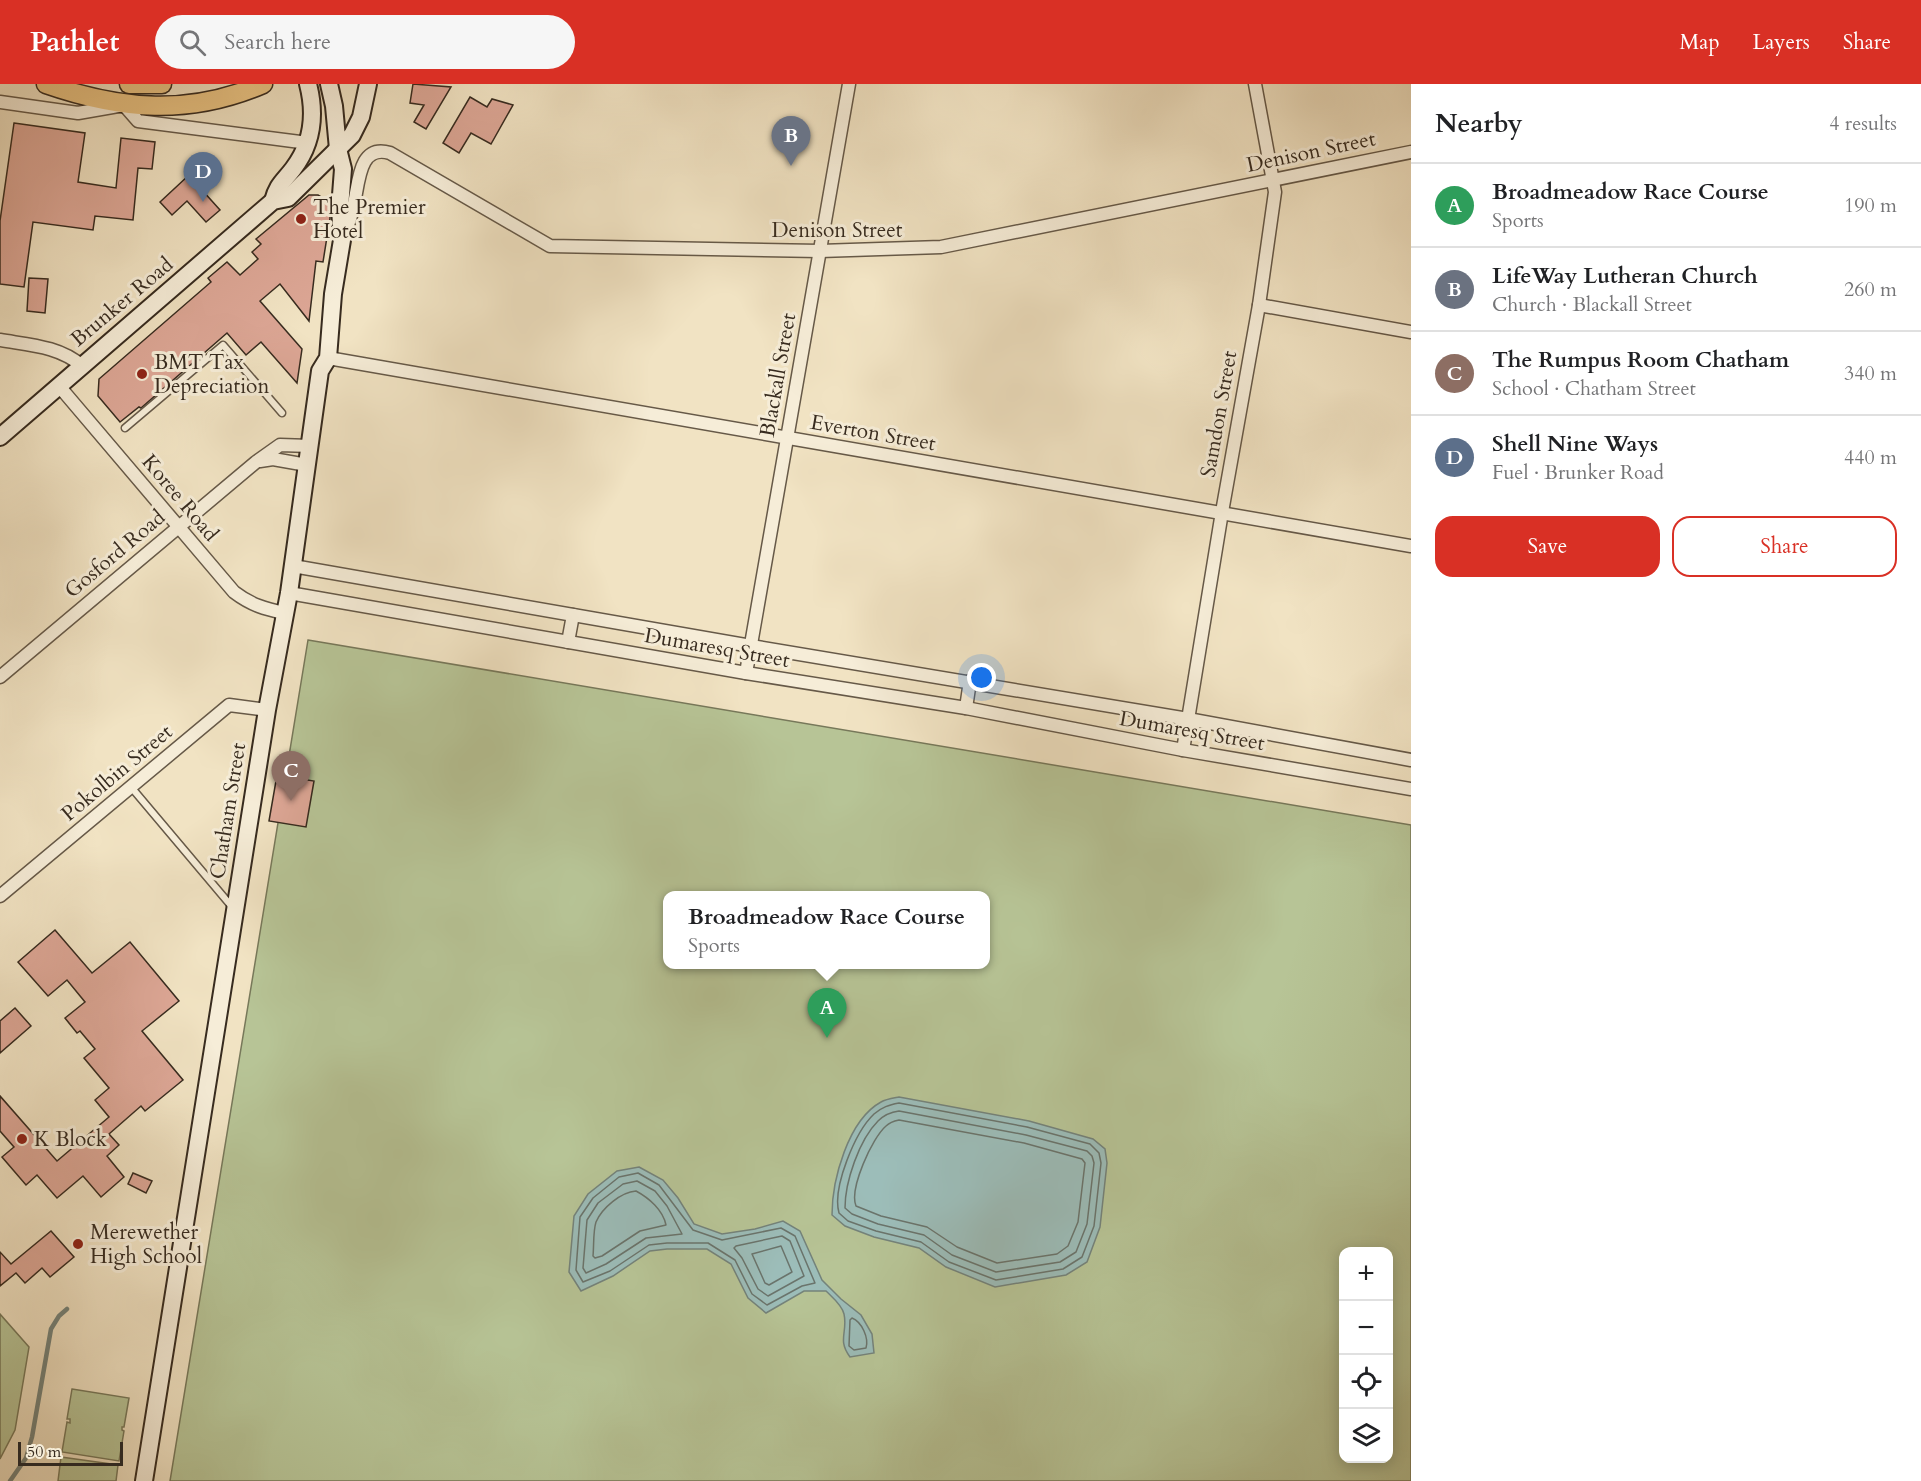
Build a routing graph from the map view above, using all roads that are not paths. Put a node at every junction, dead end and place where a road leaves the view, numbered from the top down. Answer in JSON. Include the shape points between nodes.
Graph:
{"nodes":[{"id":1,"x":46,"y":84,"type":"edge"},
{"id":2,"x":129,"y":84,"type":"edge"},
{"id":3,"x":162,"y":84,"type":"edge"},
{"id":4,"x":263,"y":84,"type":"edge"},
{"id":5,"x":308,"y":84,"type":"edge"},
{"id":6,"x":329,"y":84,"type":"edge"},
{"id":7,"x":368,"y":84,"type":"edge"},
{"id":8,"x":849,"y":84,"type":"edge"},
{"id":9,"x":1255,"y":84,"type":"edge"},
{"id":10,"x":0,"y":102,"type":"edge"},
{"id":11,"x":124,"y":105,"type":"junction"},
{"id":12,"x":308,"y":142,"type":"junction"},
{"id":13,"x":338,"y":149,"type":"junction"},
{"id":14,"x":1411,"y":152,"type":"edge"},
{"id":15,"x":1274,"y":180,"type":"junction"},
{"id":16,"x":273,"y":201,"type":"junction"},
{"id":17,"x":342,"y":240,"type":"junction"},
{"id":18,"x":820,"y":251,"type":"junction"},
{"id":19,"x":1259,"y":305,"type":"junction"},
{"id":20,"x":1411,"y":332,"type":"edge"},
{"id":21,"x":0,"y":340,"type":"edge"},
{"id":22,"x":328,"y":358,"type":"junction"},
{"id":23,"x":82,"y":366,"type":"junction"},
{"id":24,"x":59,"y":386,"type":"junction"},
{"id":25,"x":282,"y":413,"type":"dead end"},
{"id":26,"x":125,"y":428,"type":"dead end"},
{"id":27,"x":0,"y":437,"type":"edge"},
{"id":28,"x":787,"y":438,"type":"junction"},
{"id":29,"x":310,"y":446,"type":"junction"},
{"id":30,"x":256,"y":462,"type":"junction"},
{"id":31,"x":307,"y":465,"type":"junction"},
{"id":32,"x":1221,"y":512,"type":"junction"},
{"id":33,"x":178,"y":526,"type":"junction"},
{"id":34,"x":1411,"y":546,"type":"edge"},
{"id":35,"x":293,"y":566,"type":"junction"},
{"id":36,"x":289,"y":593,"type":"junction"},
{"id":37,"x":285,"y":613,"type":"junction"},
{"id":38,"x":573,"y":615,"type":"junction"},
{"id":39,"x":568,"y":642,"type":"junction"},
{"id":40,"x":751,"y":646,"type":"junction"},
{"id":41,"x":746,"y":673,"type":"junction"},
{"id":42,"x":0,"y":677,"type":"edge"},
{"id":43,"x":970,"y":681,"type":"junction"},
{"id":44,"x":966,"y":708,"type":"junction"},
{"id":45,"x":267,"y":710,"type":"junction"},
{"id":46,"x":1188,"y":719,"type":"junction"},
{"id":47,"x":1183,"y":750,"type":"junction"},
{"id":48,"x":1411,"y":760,"type":"edge"},
{"id":49,"x":131,"y":787,"type":"junction"},
{"id":50,"x":1411,"y":789,"type":"edge"},
{"id":51,"x":0,"y":896,"type":"edge"},
{"id":52,"x":235,"y":912,"type":"junction"},
{"id":53,"x":144,"y":1481,"type":"edge"}],
"edges":[{"from":1,"to":11,"type":"main road"},
{"from":2,"to":3,"type":"main road"},
{"from":4,"to":11,"type":"main road","via":[[236,95],[186,106]]},
{"from":5,"to":12,"type":"street","name":"Brunker Road","via":[[313,112]]},
{"from":6,"to":13,"type":"street","name":"Chatham Street"},
{"from":7,"to":13,"type":"street","via":[[358,124]]},
{"from":8,"to":18,"type":"street","name":"Blackall Street"},
{"from":9,"to":15,"type":"street","name":"Samdon Street"},
{"from":10,"to":11,"type":"street","via":[[78,113]]},
{"from":11,"to":12,"type":"street","via":[[138,122]]},
{"from":12,"to":16,"type":"street","name":"Brunker Road","via":[[293,170],[276,188]]},
{"from":13,"to":16,"type":"street","name":"Brunker Road","via":[[288,198]]},
{"from":13,"to":17,"type":"street","name":"Chatham Street","via":[[343,169]]},
{"from":14,"to":15,"type":"street","name":"Denison Street"},
{"from":15,"to":18,"type":"street","name":"Denison Street","via":[[940,247]]},
{"from":15,"to":19,"type":"street","name":"Samdon Street"},
{"from":16,"to":23,"type":"street","name":"Brunker Road"},
{"from":17,"to":18,"type":"street","name":"Denison Street","via":[[364,162],[370,154],[382,151],[550,246]]},
{"from":17,"to":22,"type":"street","name":"Chatham Street"},
{"from":18,"to":28,"type":"street","name":"Blackall Street"},
{"from":19,"to":20,"type":"street"},
{"from":19,"to":32,"type":"street","name":"Samdon Street"},
{"from":21,"to":23,"type":"street","via":[[56,350]]},
{"from":22,"to":28,"type":"street","name":"Everton Street"},
{"from":22,"to":29,"type":"street","name":"Chatham Street","via":[[320,371]]},
{"from":23,"to":24,"type":"street","name":"Brunker Road"},
{"from":24,"to":27,"type":"street","name":"Brunker Road"},
{"from":24,"to":33,"type":"street","name":"Koree Road"},
{"from":25,"to":26,"type":"lane","via":[[223,345]]},
{"from":28,"to":32,"type":"street","name":"Everton Street"},
{"from":28,"to":40,"type":"street","name":"Blackall Street"},
{"from":29,"to":30,"type":"street","name":"Gosford Road","via":[[280,445]]},
{"from":29,"to":31,"type":"street","name":"Chatham Street"},
{"from":30,"to":31,"type":"street","via":[[273,459]]},
{"from":30,"to":33,"type":"street","name":"Gosford Road"},
{"from":31,"to":35,"type":"street","name":"Chatham Street"},
{"from":32,"to":34,"type":"street","name":"Everton Street"},
{"from":32,"to":46,"type":"street","name":"Samdon Street"},
{"from":33,"to":37,"type":"street","name":"Koree Road","via":[[234,592],[249,603]]},
{"from":33,"to":42,"type":"street","name":"Gosford Road"},
{"from":35,"to":36,"type":"street","name":"Chatham Street"},
{"from":35,"to":38,"type":"street","name":"Dumaresq Street"},
{"from":36,"to":37,"type":"street","name":"Chatham Street"},
{"from":36,"to":39,"type":"street","name":"Dumaresq Street"},
{"from":37,"to":45,"type":"street","name":"Chatham Street"},
{"from":38,"to":39,"type":"street"},
{"from":38,"to":40,"type":"street","name":"Dumaresq Street"},
{"from":39,"to":41,"type":"street","name":"Dumaresq Street"},
{"from":40,"to":41,"type":"street","name":"Blackall Street"},
{"from":40,"to":43,"type":"street","name":"Dumaresq Street"},
{"from":41,"to":44,"type":"street","name":"Dumaresq Street"},
{"from":43,"to":44,"type":"street"},
{"from":43,"to":46,"type":"street","name":"Dumaresq Street"},
{"from":44,"to":47,"type":"street","name":"Dumaresq Street"},
{"from":45,"to":49,"type":"street","name":"Pokolbin Street","via":[[229,705]]},
{"from":45,"to":52,"type":"street","name":"Chatham Street"},
{"from":46,"to":47,"type":"street","name":"Samdon Street"},
{"from":46,"to":48,"type":"street","name":"Dumaresq Street"},
{"from":47,"to":50,"type":"street","name":"Dumaresq Street"},
{"from":49,"to":51,"type":"street","name":"Pokolbin Street"},
{"from":49,"to":52,"type":"lane"},
{"from":52,"to":53,"type":"street","name":"Chatham Street"}]}
